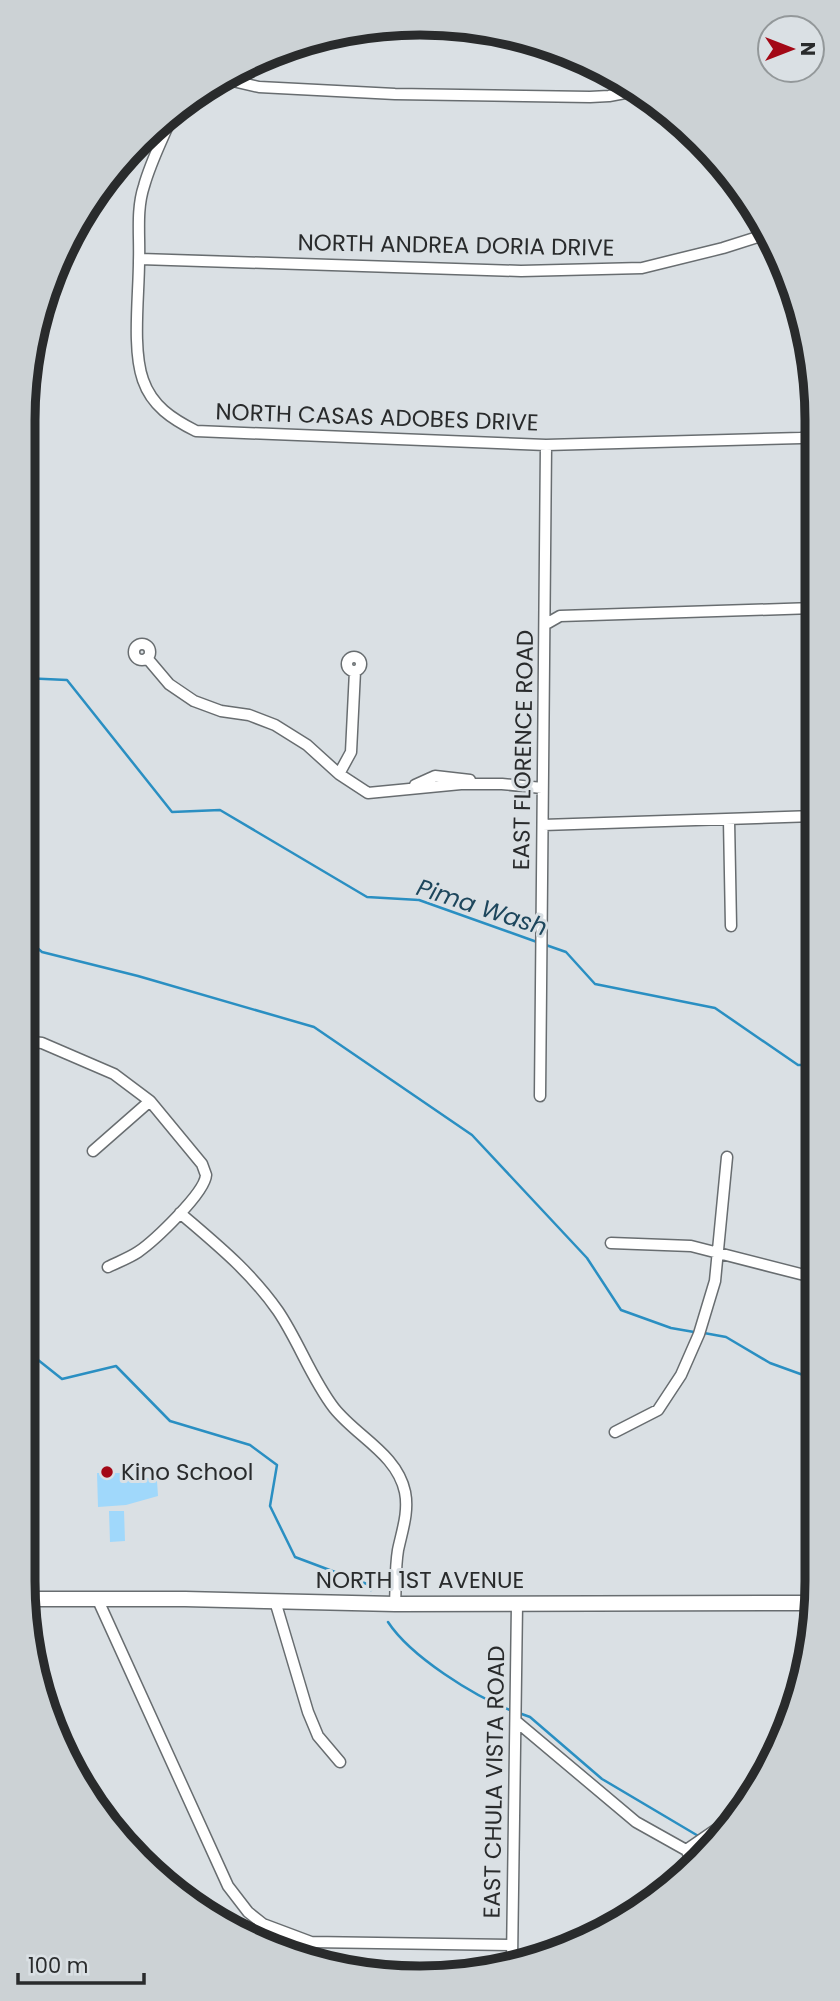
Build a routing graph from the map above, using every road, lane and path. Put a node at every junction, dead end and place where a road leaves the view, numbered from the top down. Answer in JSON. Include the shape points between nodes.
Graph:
{"nodes":[{"id":1,"x":237,"y":82,"type":"edge"},
{"id":2,"x":623,"y":93,"type":"edge"},
{"id":3,"x":166,"y":131,"type":"edge"},
{"id":4,"x":758,"y":237,"type":"edge"},
{"id":5,"x":139,"y":259,"type":"junction"},
{"id":6,"x":805,"y":436,"type":"edge"},
{"id":7,"x":546,"y":445,"type":"junction"},
{"id":8,"x":805,"y":608,"type":"edge"},
{"id":9,"x":546,"y":624,"type":"junction"},
{"id":10,"x":147,"y":658,"type":"dead end"},
{"id":11,"x":355,"y":671,"type":"dead end"},
{"id":12,"x":339,"y":774,"type":"junction"},
{"id":13,"x":542,"y":788,"type":"junction"},
{"id":14,"x":805,"y":816,"type":"edge"},
{"id":15,"x":729,"y":820,"type":"junction"},
{"id":16,"x":543,"y":825,"type":"junction"},
{"id":17,"x":731,"y":926,"type":"dead end"},
{"id":18,"x":35,"y":1040,"type":"edge"},
{"id":19,"x":540,"y":1096,"type":"dead end"},
{"id":20,"x":150,"y":1101,"type":"junction"},
{"id":21,"x":93,"y":1151,"type":"dead end"},
{"id":22,"x":727,"y":1157,"type":"dead end"},
{"id":23,"x":180,"y":1213,"type":"junction"},
{"id":24,"x":611,"y":1243,"type":"dead end"},
{"id":25,"x":719,"y":1253,"type":"junction"},
{"id":26,"x":108,"y":1267,"type":"dead end"},
{"id":27,"x":805,"y":1275,"type":"edge"},
{"id":28,"x":615,"y":1432,"type":"dead end"},
{"id":29,"x":97,"y":1598,"type":"junction"},
{"id":30,"x":36,"y":1599,"type":"edge"},
{"id":31,"x":275,"y":1601,"type":"junction"},
{"id":32,"x":804,"y":1603,"type":"edge"},
{"id":33,"x":396,"y":1604,"type":"junction"},
{"id":34,"x":517,"y":1604,"type":"junction"},
{"id":35,"x":517,"y":1722,"type":"junction"},
{"id":36,"x":340,"y":1762,"type":"dead end"},
{"id":37,"x":710,"y":1834,"type":"edge"},
{"id":38,"x":687,"y":1850,"type":"junction"},
{"id":39,"x":690,"y":1855,"type":"edge"},
{"id":40,"x":512,"y":1945,"type":"junction"},
{"id":41,"x":512,"y":1955,"type":"edge"}],
"edges":[{"from":1,"to":2,"type":"street","via":[[395,94],[590,97]]},
{"from":3,"to":5,"type":"street","name":"NORTH CASAS ADOBES DRIVE","via":[[143,187]]},
{"from":4,"to":5,"type":"street","name":"NORTH ANDREA DORIA DRIVE","via":[[642,268],[521,271]]},
{"from":5,"to":7,"type":"street","name":"NORTH CASAS ADOBES DRIVE","via":[[142,379],[161,410],[196,431]]},
{"from":6,"to":7,"type":"street","name":"NORTH CASAS ADOBES DRIVE"},
{"from":7,"to":9,"type":"street","name":"EAST FLORENCE ROAD"},
{"from":8,"to":9,"type":"street","via":[[560,616]]},
{"from":9,"to":13,"type":"street","name":"EAST FLORENCE ROAD"},
{"from":10,"to":12,"type":"street","via":[[169,684],[194,701],[275,725],[307,745]]},
{"from":11,"to":12,"type":"street","via":[[351,752]]},
{"from":12,"to":13,"type":"street","via":[[368,793],[406,789],[435,776]]},
{"from":13,"to":16,"type":"street","name":"EAST FLORENCE ROAD"},
{"from":14,"to":15,"type":"street"},
{"from":15,"to":16,"type":"street"},
{"from":15,"to":17,"type":"street"},
{"from":16,"to":19,"type":"street","name":"EAST FLORENCE ROAD"},
{"from":18,"to":20,"type":"street","via":[[114,1074]]},
{"from":20,"to":21,"type":"street"},
{"from":20,"to":23,"type":"street","via":[[210,1175]]},
{"from":22,"to":25,"type":"street"},
{"from":23,"to":26,"type":"street","via":[[137,1253]]},
{"from":23,"to":33,"type":"street","via":[[218,1243],[265,1294],[324,1394],[391,1462],[400,1478],[407,1503]]},
{"from":24,"to":25,"type":"street","via":[[691,1246]]},
{"from":25,"to":27,"type":"street"},
{"from":25,"to":28,"type":"street","via":[[699,1334],[681,1375],[659,1410]]},
{"from":29,"to":30,"type":"main road","name":"NORTH 1ST AVENUE"},
{"from":29,"to":31,"type":"main road","name":"NORTH 1ST AVENUE"},
{"from":29,"to":40,"type":"street","via":[[228,1886],[248,1912],[263,1924],[311,1942]]},
{"from":31,"to":33,"type":"main road","name":"NORTH 1ST AVENUE"},
{"from":31,"to":36,"type":"street","via":[[308,1712],[318,1736]]},
{"from":32,"to":34,"type":"main road","name":"NORTH 1ST AVENUE"},
{"from":33,"to":34,"type":"main road","name":"NORTH 1ST AVENUE"},
{"from":34,"to":35,"type":"street","name":"EAST CHULA VISTA ROAD"},
{"from":35,"to":38,"type":"street","via":[[636,1822]]},
{"from":35,"to":40,"type":"street","name":"EAST CHULA VISTA ROAD"},
{"from":37,"to":38,"type":"street"},
{"from":38,"to":39,"type":"street"},
{"from":40,"to":41,"type":"street","name":"EAST CHULA VISTA ROAD"}]}
